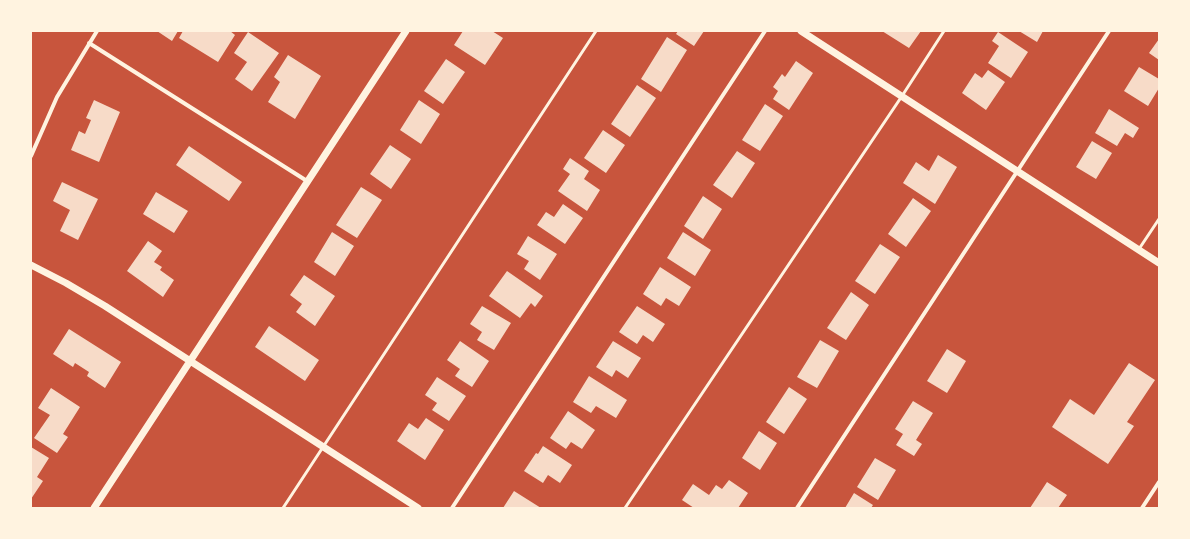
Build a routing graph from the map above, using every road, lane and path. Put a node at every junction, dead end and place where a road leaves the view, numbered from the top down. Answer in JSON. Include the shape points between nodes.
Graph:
{"nodes":[{"id":1,"x":97,"y":31,"type":"edge"},
{"id":2,"x":406,"y":31,"type":"edge"},
{"id":3,"x":596,"y":31,"type":"edge"},
{"id":4,"x":765,"y":31,"type":"edge"},
{"id":5,"x":801,"y":31,"type":"edge"},
{"id":6,"x":944,"y":31,"type":"edge"},
{"id":7,"x":1109,"y":31,"type":"edge"},
{"id":8,"x":89,"y":43,"type":"junction"},
{"id":9,"x":902,"y":96,"type":"junction"},
{"id":10,"x":31,"y":156,"type":"edge"},
{"id":11,"x":1017,"y":171,"type":"junction"},
{"id":12,"x":307,"y":181,"type":"junction"},
{"id":13,"x":1159,"y":219,"type":"edge"},
{"id":14,"x":1139,"y":250,"type":"junction"},
{"id":15,"x":1159,"y":263,"type":"edge"},
{"id":16,"x":31,"y":265,"type":"edge"},
{"id":17,"x":191,"y":360,"type":"junction"},
{"id":18,"x":324,"y":446,"type":"junction"},
{"id":19,"x":1159,"y":482,"type":"edge"},
{"id":20,"x":94,"y":508,"type":"edge"},
{"id":21,"x":283,"y":508,"type":"edge"},
{"id":22,"x":418,"y":508,"type":"edge"},
{"id":23,"x":452,"y":508,"type":"edge"},
{"id":24,"x":626,"y":508,"type":"edge"},
{"id":25,"x":797,"y":508,"type":"edge"},
{"id":26,"x":1142,"y":508,"type":"edge"}],
"edges":[{"from":1,"to":8,"type":"street"},
{"from":2,"to":12,"type":"street"},
{"from":3,"to":18,"type":"lane"},
{"from":4,"to":23,"type":"street"},
{"from":5,"to":9,"type":"street"},
{"from":6,"to":9,"type":"lane"},
{"from":7,"to":11,"type":"street"},
{"from":8,"to":10,"type":"street","via":[[58,97]]},
{"from":8,"to":12,"type":"street"},
{"from":9,"to":11,"type":"street"},
{"from":9,"to":24,"type":"lane"},
{"from":11,"to":14,"type":"street"},
{"from":11,"to":25,"type":"street"},
{"from":12,"to":17,"type":"street"},
{"from":13,"to":14,"type":"lane"},
{"from":14,"to":15,"type":"street"},
{"from":16,"to":17,"type":"street","via":[[105,306]]},
{"from":17,"to":18,"type":"street"},
{"from":17,"to":20,"type":"street"},
{"from":18,"to":21,"type":"lane"},
{"from":18,"to":22,"type":"street"},
{"from":19,"to":26,"type":"street"}]}
